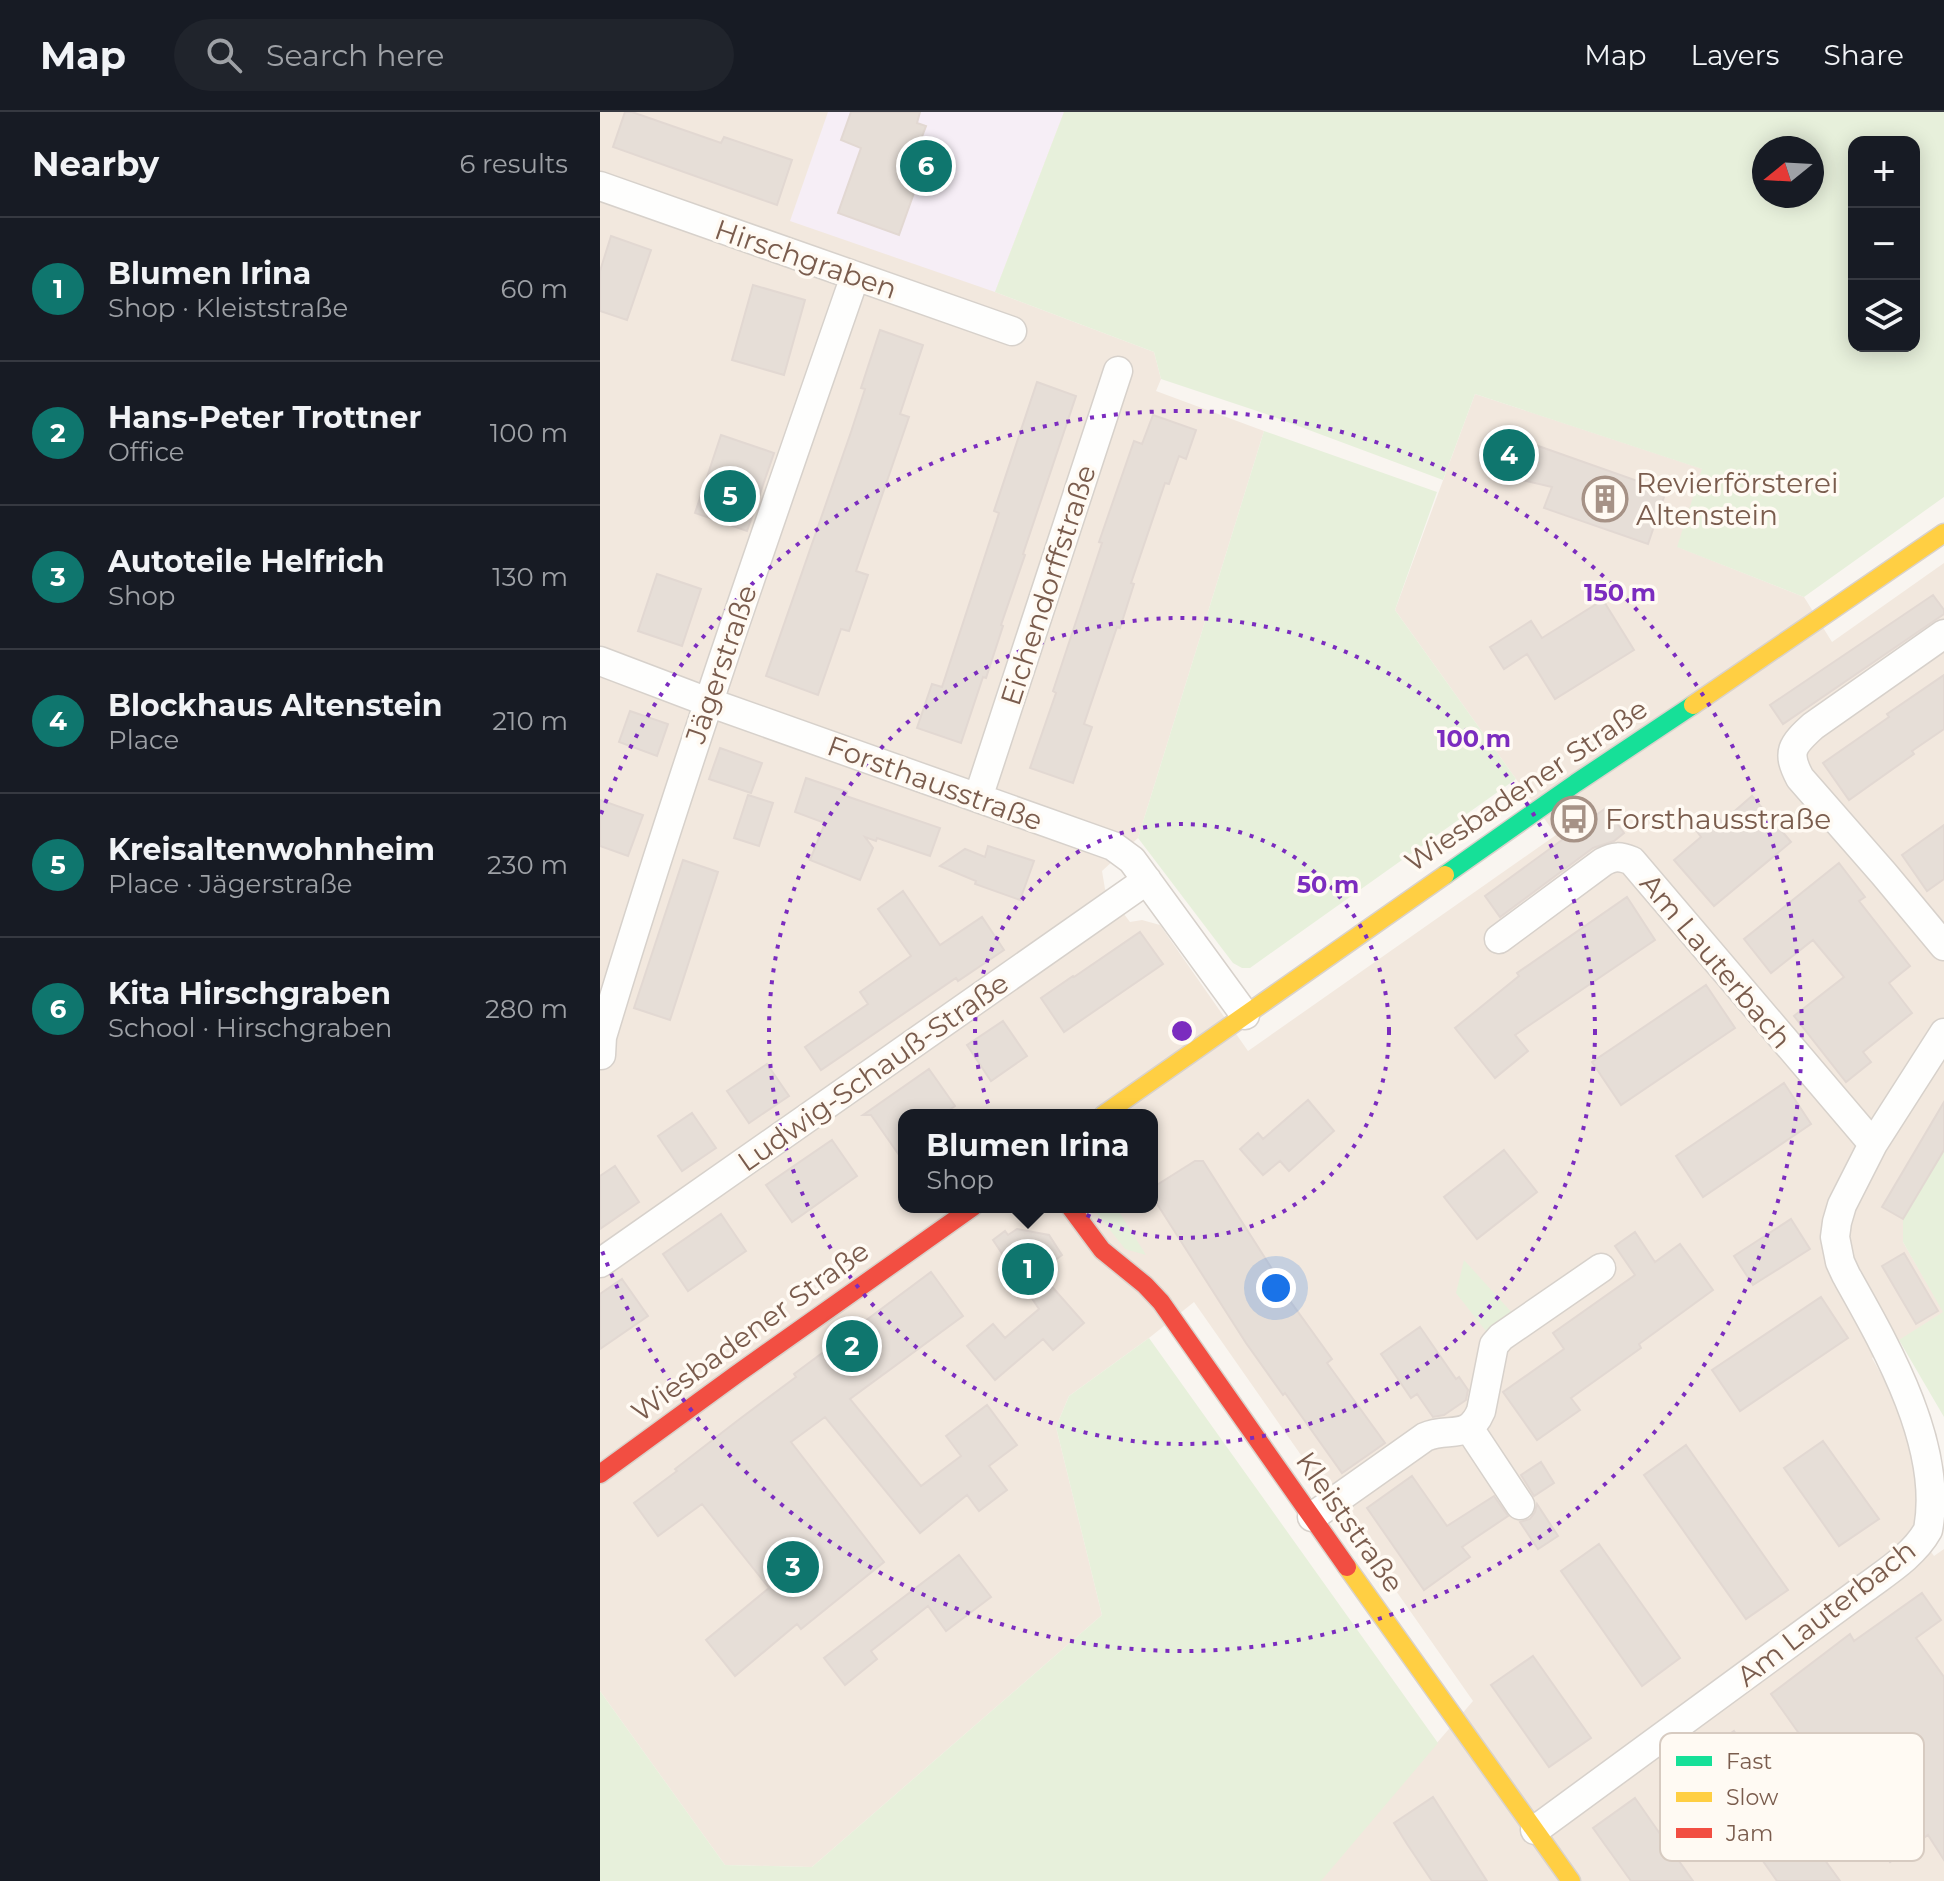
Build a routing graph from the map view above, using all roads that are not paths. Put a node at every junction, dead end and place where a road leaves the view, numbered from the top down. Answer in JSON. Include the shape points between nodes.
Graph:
{"nodes":[{"id":1,"x":600,"y":186,"type":"edge"},
{"id":2,"x":855,"y":276,"type":"junction"},
{"id":3,"x":1012,"y":331,"type":"dead end"},
{"id":4,"x":1118,"y":371,"type":"dead end"},
{"id":5,"x":1944,"y":533,"type":"edge"},
{"id":6,"x":1944,"y":634,"type":"edge"},
{"id":7,"x":600,"y":661,"type":"edge"},
{"id":8,"x":708,"y":702,"type":"junction"},
{"id":9,"x":978,"y":798,"type":"junction"},
{"id":10,"x":1147,"y":880,"type":"junction"},
{"id":11,"x":1499,"y":939,"type":"dead end"},
{"id":12,"x":1944,"y":946,"type":"edge"},
{"id":13,"x":1245,"y":1015,"type":"junction"},
{"id":14,"x":1944,"y":1033,"type":"edge"},
{"id":15,"x":601,"y":1055,"type":"edge"},
{"id":16,"x":1112,"y":1109,"type":"edge"},
{"id":17,"x":1873,"y":1144,"type":"junction"},
{"id":18,"x":965,"y":1213,"type":"edge"},
{"id":19,"x":1074,"y":1213,"type":"edge"},
{"id":20,"x":600,"y":1263,"type":"edge"},
{"id":21,"x":1601,"y":1268,"type":"dead end"},
{"id":22,"x":1469,"y":1428,"type":"junction"},
{"id":23,"x":600,"y":1474,"type":"edge"},
{"id":24,"x":1520,"y":1505,"type":"dead end"},
{"id":25,"x":1312,"y":1517,"type":"junction"},
{"id":26,"x":1667,"y":1733,"type":"edge"},
{"id":27,"x":1660,"y":1738,"type":"edge"},
{"id":28,"x":1535,"y":1830,"type":"junction"},
{"id":29,"x":1571,"y":1881,"type":"edge"}],
"edges":[{"from":1,"to":2,"type":"street","name":"Hirschgraben"},
{"from":2,"to":3,"type":"street","name":"Hirschgraben"},
{"from":2,"to":8,"type":"street","name":"Jägerstraße"},
{"from":4,"to":9,"type":"street","name":"Eichendorffstraße"},
{"from":5,"to":13,"type":"main road","name":"Wiesbadener Straße"},
{"from":6,"to":12,"type":"street","via":[[1813,726],[1791,759],[1800,778]]},
{"from":7,"to":8,"type":"street","name":"Forsthausstraße"},
{"from":8,"to":9,"type":"street","name":"Forsthausstraße"},
{"from":8,"to":15,"type":"street","name":"Jägerstraße","via":[[641,906]]},
{"from":9,"to":10,"type":"street","name":"Forsthausstraße","via":[[1113,846]]},
{"from":10,"to":13,"type":"street","name":"Forsthausstraße"},
{"from":10,"to":20,"type":"street","name":"Ludwig-Schauß-Straße"},
{"from":11,"to":17,"type":"street","name":"Am Lauterbach","via":[[1603,862],[1613,857],[1632,861]]},
{"from":13,"to":16,"type":"main road","name":"Wiesbadener Straße"},
{"from":14,"to":17,"type":"street","name":"Am Lauterbach"},
{"from":17,"to":26,"type":"street","name":"Am Lauterbach","via":[[1842,1205],[1835,1237],[1846,1275],[1932,1424],[1940,1449],[1941,1499],[1928,1531],[1906,1557]]},
{"from":18,"to":23,"type":"main road","name":"Wiesbadener Straße"},
{"from":19,"to":25,"type":"main road","name":"Kleiststraße","via":[[1102,1250],[1161,1302]]},
{"from":21,"to":22,"type":"street","via":[[1494,1345],[1481,1411]]},
{"from":22,"to":24,"type":"street"},
{"from":22,"to":25,"type":"street","via":[[1425,1437]]},
{"from":25,"to":28,"type":"main road","name":"Kleiststraße"},
{"from":27,"to":28,"type":"street","name":"Am Lauterbach"},
{"from":28,"to":29,"type":"main road","name":"Kleiststraße"}]}
